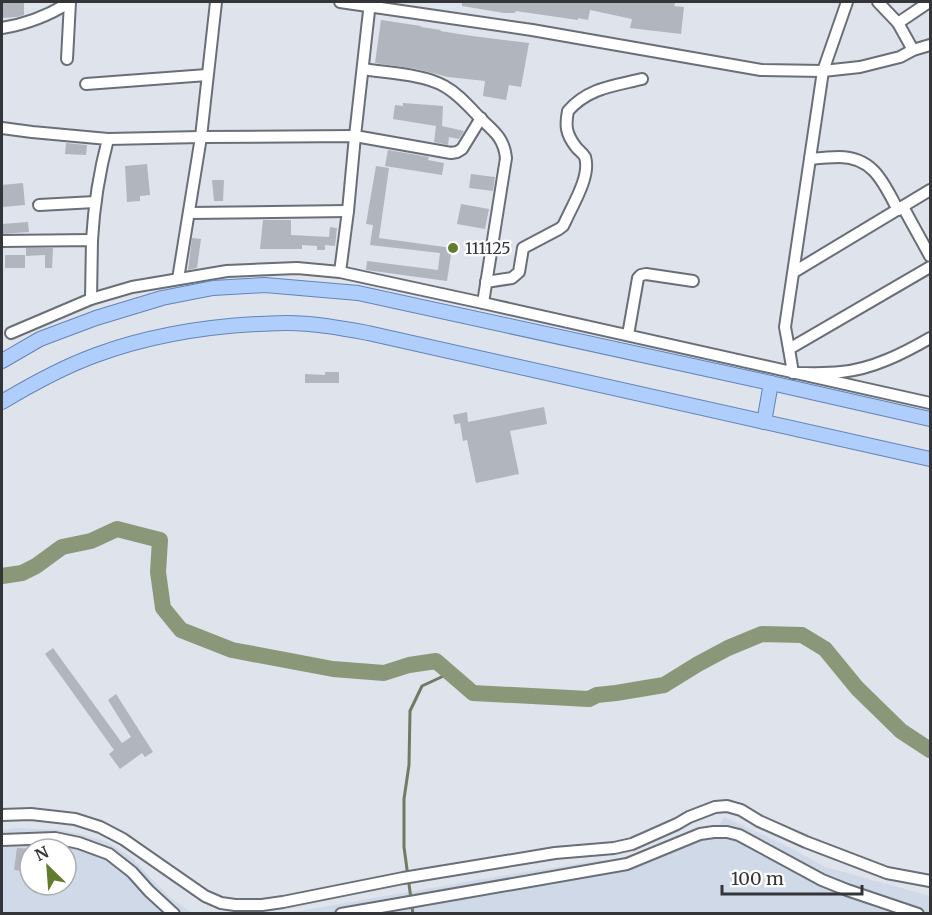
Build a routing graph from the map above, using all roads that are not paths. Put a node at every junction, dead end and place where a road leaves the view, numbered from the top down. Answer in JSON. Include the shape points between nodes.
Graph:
{"nodes":[{"id":1,"x":70,"y":2,"type":"edge"},
{"id":2,"x":216,"y":2,"type":"edge"},
{"id":3,"x":340,"y":2,"type":"edge"},
{"id":4,"x":847,"y":2,"type":"edge"},
{"id":5,"x":878,"y":2,"type":"edge"},
{"id":6,"x":929,"y":2,"type":"edge"},
{"id":7,"x":370,"y":4,"type":"edge"},
{"id":8,"x":898,"y":23,"type":"junction"},
{"id":9,"x":2,"y":28,"type":"edge"},
{"id":10,"x":930,"y":45,"type":"edge"},
{"id":11,"x":913,"y":50,"type":"junction"},
{"id":12,"x":67,"y":59,"type":"dead end"},
{"id":13,"x":363,"y":69,"type":"junction"},
{"id":14,"x":823,"y":71,"type":"junction"},
{"id":15,"x":207,"y":75,"type":"junction"},
{"id":16,"x":642,"y":80,"type":"dead end"},
{"id":17,"x":86,"y":84,"type":"dead end"},
{"id":18,"x":481,"y":118,"type":"junction"},
{"id":19,"x":2,"y":128,"type":"edge"},
{"id":20,"x":355,"y":136,"type":"junction"},
{"id":21,"x":201,"y":137,"type":"junction"},
{"id":22,"x":108,"y":139,"type":"junction"},
{"id":23,"x":810,"y":159,"type":"junction"},
{"id":24,"x":930,"y":190,"type":"edge"},
{"id":25,"x":95,"y":202,"type":"junction"},
{"id":26,"x":39,"y":205,"type":"dead end"},
{"id":27,"x":901,"y":209,"type":"junction"},
{"id":28,"x":348,"y":211,"type":"junction"},
{"id":29,"x":189,"y":213,"type":"junction"},
{"id":30,"x":92,"y":240,"type":"junction"},
{"id":31,"x":2,"y":241,"type":"edge"},
{"id":32,"x":930,"y":256,"type":"edge"},
{"id":33,"x":930,"y":269,"type":"edge"},
{"id":34,"x":340,"y":272,"type":"junction"},
{"id":35,"x":794,"y":272,"type":"junction"},
{"id":36,"x":178,"y":279,"type":"junction"},
{"id":37,"x":693,"y":281,"type":"dead end"},
{"id":38,"x":486,"y":282,"type":"junction"},
{"id":39,"x":91,"y":299,"type":"junction"},
{"id":40,"x":483,"y":303,"type":"junction"},
{"id":41,"x":12,"y":333,"type":"dead end"},
{"id":42,"x":628,"y":335,"type":"junction"},
{"id":43,"x":930,"y":338,"type":"edge"},
{"id":44,"x":789,"y":349,"type":"junction"},
{"id":45,"x":2,"y":361,"type":"edge"},
{"id":46,"x":793,"y":373,"type":"junction"},
{"id":47,"x":771,"y":383,"type":"junction"},
{"id":48,"x":2,"y":401,"type":"edge"},
{"id":49,"x":930,"y":403,"type":"edge"},
{"id":50,"x":930,"y":420,"type":"edge"},
{"id":51,"x":764,"y":422,"type":"junction"},
{"id":52,"x":930,"y":459,"type":"edge"},
{"id":53,"x":2,"y":815,"type":"edge"},
{"id":54,"x":2,"y":840,"type":"edge"},
{"id":55,"x":930,"y":881,"type":"edge"},
{"id":56,"x":174,"y":914,"type":"edge"},
{"id":57,"x":340,"y":914,"type":"edge"},
{"id":58,"x":918,"y":914,"type":"edge"}],
"edges":[{"from":1,"to":9,"type":"street","via":[[34,20]]},
{"from":1,"to":12,"type":"street"},
{"from":2,"to":15,"type":"street"},
{"from":3,"to":7,"type":"street"},
{"from":4,"to":14,"type":"street"},
{"from":5,"to":8,"type":"street"},
{"from":6,"to":8,"type":"street"},
{"from":7,"to":13,"type":"street"},
{"from":7,"to":14,"type":"street","via":[[761,70]]},
{"from":8,"to":11,"type":"street"},
{"from":10,"to":11,"type":"street"},
{"from":11,"to":14,"type":"street","via":[[860,68]]},
{"from":13,"to":18,"type":"street","via":[[444,85]]},
{"from":13,"to":20,"type":"street"},
{"from":14,"to":23,"type":"street"},
{"from":15,"to":17,"type":"street"},
{"from":15,"to":21,"type":"street"},
{"from":16,"to":38,"type":"street","via":[[598,89],[568,111],[567,131],[585,155],[586,163],[584,180],[566,220],[559,229],[522,248],[519,272],[512,278]]},
{"from":18,"to":20,"type":"street","via":[[462,149],[451,153]]},
{"from":18,"to":38,"type":"street","via":[[498,134],[506,158]]},
{"from":19,"to":22,"type":"street"},
{"from":20,"to":21,"type":"street"},
{"from":20,"to":28,"type":"street"},
{"from":21,"to":22,"type":"street"},
{"from":21,"to":29,"type":"street"},
{"from":22,"to":25,"type":"street"},
{"from":23,"to":27,"type":"street","via":[[838,157],[866,163]]},
{"from":23,"to":35,"type":"street"},
{"from":24,"to":27,"type":"street"},
{"from":25,"to":26,"type":"street"},
{"from":25,"to":30,"type":"street"},
{"from":27,"to":32,"type":"street"},
{"from":27,"to":35,"type":"street"},
{"from":28,"to":29,"type":"street"},
{"from":28,"to":34,"type":"street"},
{"from":29,"to":36,"type":"street"},
{"from":30,"to":31,"type":"street"},
{"from":30,"to":39,"type":"street"},
{"from":33,"to":44,"type":"street"},
{"from":34,"to":36,"type":"street","via":[[297,268],[227,271]]},
{"from":34,"to":40,"type":"street"},
{"from":35,"to":44,"type":"street","via":[[785,327]]},
{"from":36,"to":39,"type":"street"},
{"from":37,"to":42,"type":"street","via":[[641,275]]},
{"from":38,"to":40,"type":"street"},
{"from":39,"to":41,"type":"street"},
{"from":40,"to":42,"type":"street"},
{"from":42,"to":46,"type":"street"},
{"from":43,"to":46,"type":"street","via":[[861,368]]},
{"from":44,"to":46,"type":"street"},
{"from":45,"to":47,"type":"main road","via":[[40,339],[162,298],[213,288],[265,285],[358,293]]},
{"from":46,"to":49,"type":"street"},
{"from":47,"to":50,"type":"main road"},
{"from":47,"to":51,"type":"main road"},
{"from":48,"to":51,"type":"main road","via":[[52,374],[128,344],[206,329],[288,323],[368,333]]},
{"from":51,"to":52,"type":"main road"},
{"from":53,"to":55,"type":"street","via":[[75,819],[100,827],[205,896],[235,905],[283,902],[555,853],[614,848],[632,844],[715,807],[727,806],[887,873]]},
{"from":54,"to":56,"type":"street","via":[[55,838],[109,854]]},
{"from":57,"to":58,"type":"street","via":[[627,864],[700,834],[727,832],[822,880]]}]}
